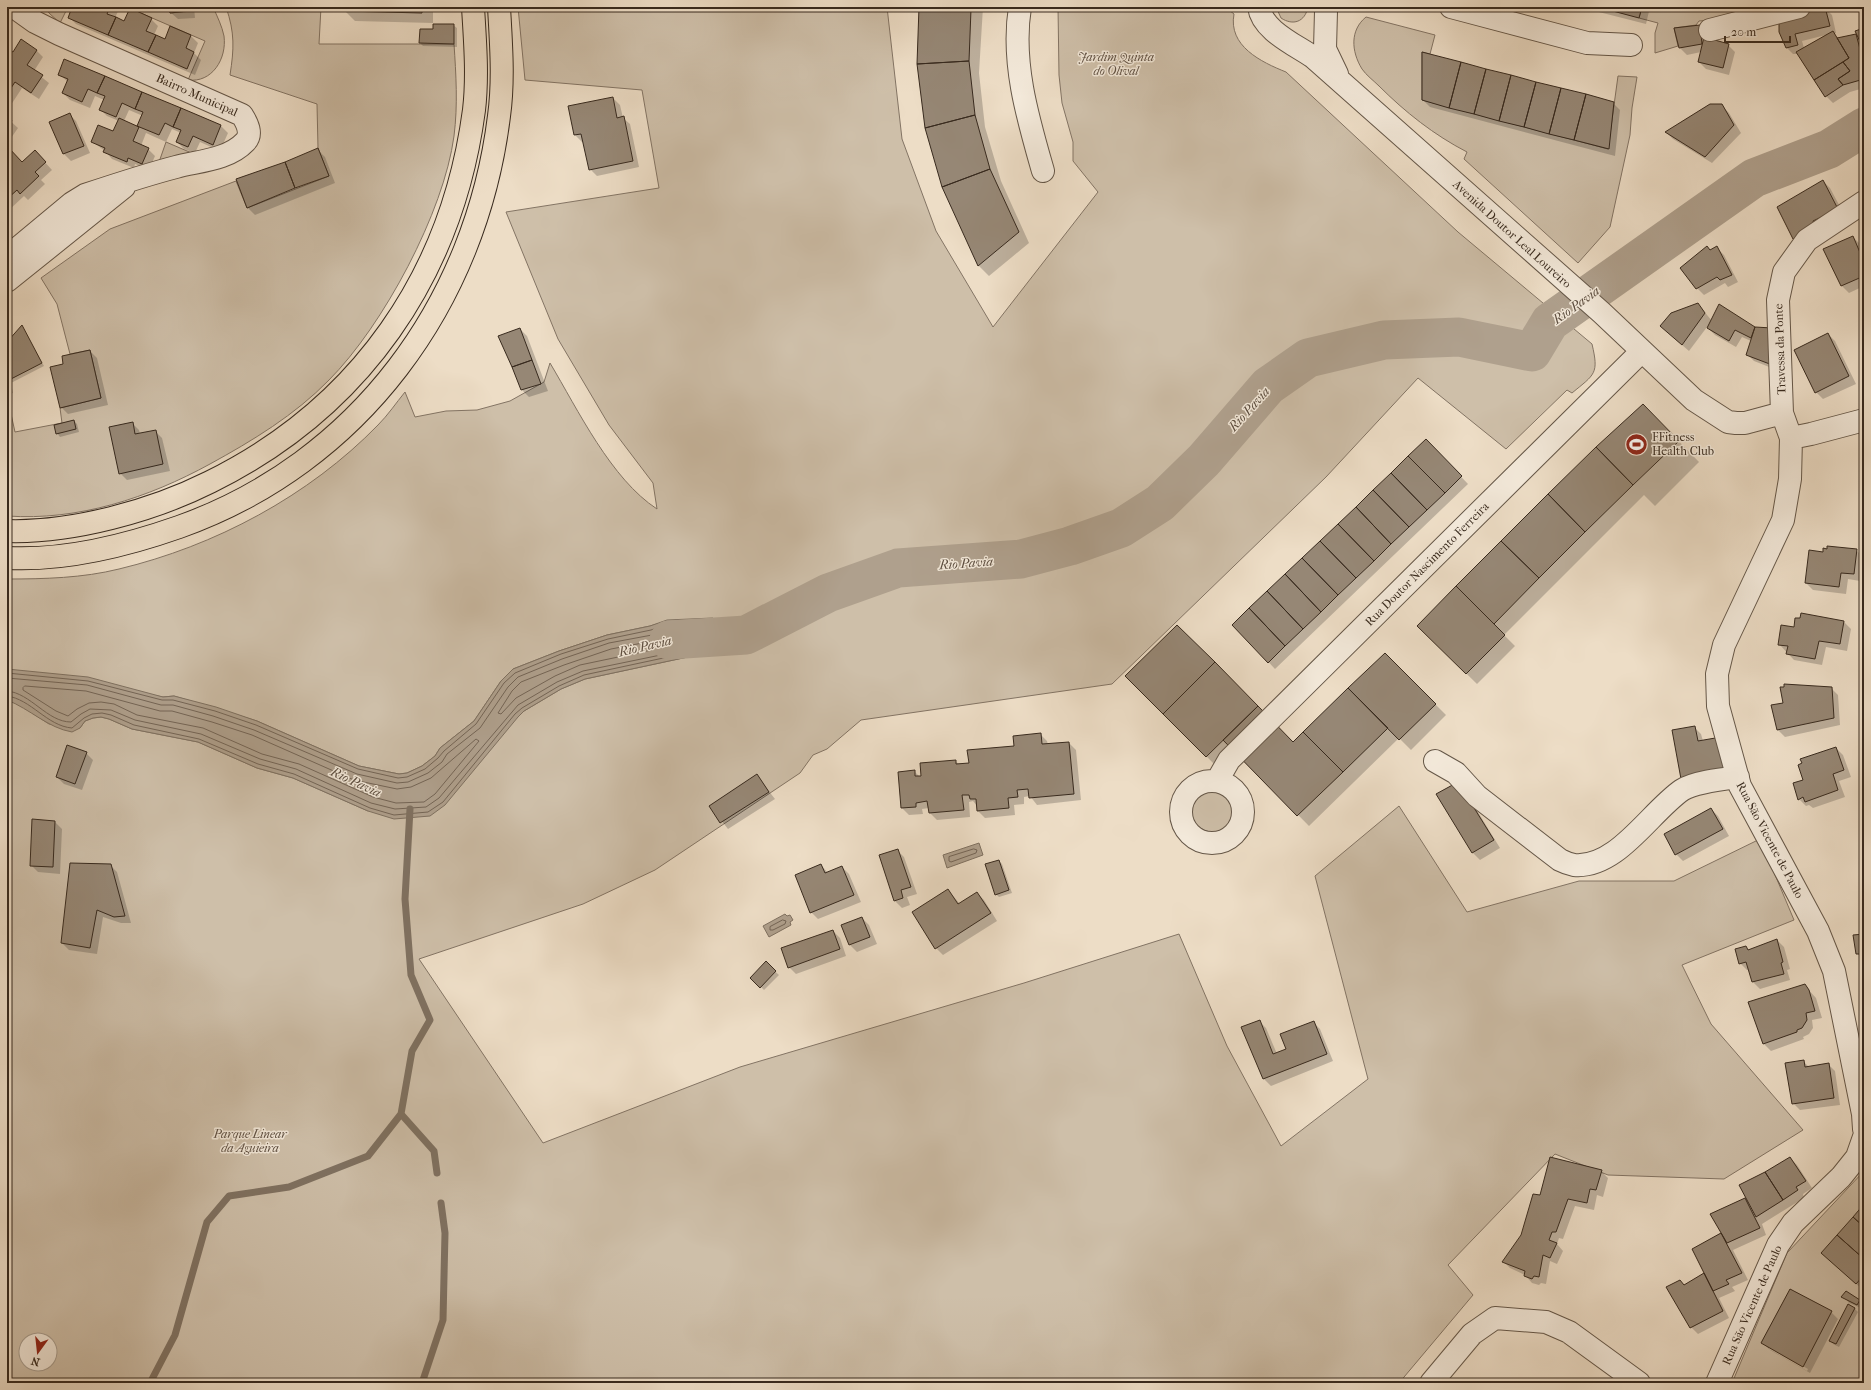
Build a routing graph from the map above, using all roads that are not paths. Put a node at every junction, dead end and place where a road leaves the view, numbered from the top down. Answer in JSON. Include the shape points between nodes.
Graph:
{"nodes":[{"id":1,"x":14,"y":7,"type":"edge"},
{"id":2,"x":473,"y":7,"type":"edge"},
{"id":3,"x":499,"y":7,"type":"edge"},
{"id":4,"x":1020,"y":7,"type":"edge"},
{"id":5,"x":1259,"y":7,"type":"edge"},
{"id":6,"x":1451,"y":7,"type":"edge"},
{"id":7,"x":1798,"y":7,"type":"edge"},
{"id":8,"x":1326,"y":9,"type":"edge"},
{"id":9,"x":7,"y":16,"type":"edge"},
{"id":10,"x":1710,"y":30,"type":"dead end"},
{"id":11,"x":1282,"y":36,"type":"junction"},
{"id":12,"x":1631,"y":45,"type":"dead end"},
{"id":13,"x":1345,"y":86,"type":"junction"},
{"id":14,"x":1043,"y":171,"type":"dead end"},
{"id":15,"x":133,"y":180,"type":"junction"},
{"id":16,"x":1864,"y":202,"type":"edge"},
{"id":17,"x":7,"y":257,"type":"edge"},
{"id":18,"x":7,"y":281,"type":"edge"},
{"id":19,"x":1642,"y":351,"type":"junction"},
{"id":20,"x":1782,"y":413,"type":"junction"},
{"id":21,"x":1864,"y":420,"type":"edge"},
{"id":22,"x":1791,"y":438,"type":"junction"},
{"id":23,"x":7,"y":531,"type":"edge"},
{"id":24,"x":7,"y":558,"type":"edge"},
{"id":25,"x":1435,"y":761,"type":"dead end"},
{"id":26,"x":1738,"y":777,"type":"junction"},
{"id":27,"x":1217,"y":781,"type":"dead end"},
{"id":28,"x":1864,"y":1129,"type":"edge"},
{"id":29,"x":1864,"y":1138,"type":"edge"},
{"id":30,"x":1431,"y":1383,"type":"edge"},
{"id":31,"x":1639,"y":1383,"type":"edge"},
{"id":32,"x":1717,"y":1383,"type":"edge"}],
"edges":[{"from":1,"to":9,"type":"street"},
{"from":1,"to":15,"type":"street","name":"Bairro Municipal","via":[[35,22],[59,34],[242,114],[248,123],[246,141],[236,150]]},
{"from":2,"to":23,"type":"main road","via":[[476,59],[474,108],[466,156],[452,210],[431,260],[412,296],[392,330],[366,363],[337,394],[286,437],[252,460],[182,496],[96,522],[26,532]]},
{"from":3,"to":24,"type":"main road","via":[[502,79],[500,115],[492,163],[471,237],[419,338],[368,405],[295,466],[246,498],[199,520],[102,550],[49,558]]},
{"from":4,"to":14,"type":"street","via":[[1019,67],[1026,114]]},
{"from":5,"to":11,"type":"street","name":"Avenida Doutor Leal Loureiro","via":[[1265,23],[1272,31]]},
{"from":6,"to":12,"type":"street","via":[[1587,43]]},
{"from":7,"to":10,"type":"street"},
{"from":8,"to":11,"type":"street","name":"Avenida Doutor Leal Loureiro","via":[[1321,22],[1314,30],[1294,38]]},
{"from":8,"to":13,"type":"street","name":"Avenida Doutor Leal Loureiro","via":[[1325,49],[1331,66]]},
{"from":11,"to":13,"type":"street","name":"Avenida Doutor Leal Loureiro","via":[[1313,57]]},
{"from":13,"to":19,"type":"street","name":"Avenida Doutor Leal Loureiro"},
{"from":15,"to":17,"type":"street","name":"Bairro Municipal","via":[[84,195]]},
{"from":15,"to":18,"type":"street"},
{"from":16,"to":20,"type":"street","name":"Travessa da Ponte","via":[[1807,240],[1784,272],[1778,300]]},
{"from":19,"to":20,"type":"street","name":"Avenida Doutor Leal Loureiro","via":[[1694,400],[1728,422],[1745,423]]},
{"from":19,"to":27,"type":"street","name":"Rua Doutor Nascimento Ferreira","via":[[1229,760]]},
{"from":20,"to":22,"type":"street","name":"Travessa da Ponte"},
{"from":21,"to":22,"type":"street"},
{"from":22,"to":26,"type":"street","name":"Rua São Vicente de Paulo","via":[[1790,479],[1783,520],[1724,645],[1717,674],[1718,706]]},
{"from":25,"to":26,"type":"street","via":[[1456,773],[1477,796],[1560,860],[1573,865],[1586,864],[1611,854],[1630,840],[1650,818],[1683,790],[1719,779]]},
{"from":26,"to":28,"type":"street","name":"Rua São Vicente de Paulo","via":[[1740,786],[1818,931],[1834,971]]},
{"from":29,"to":32,"type":"street","name":"Rua São Vicente de Paulo","via":[[1857,1157],[1842,1177],[1794,1223],[1778,1245]]},
{"from":30,"to":31,"type":"street","via":[[1472,1334],[1495,1318],[1546,1322],[1569,1332]]}]}
